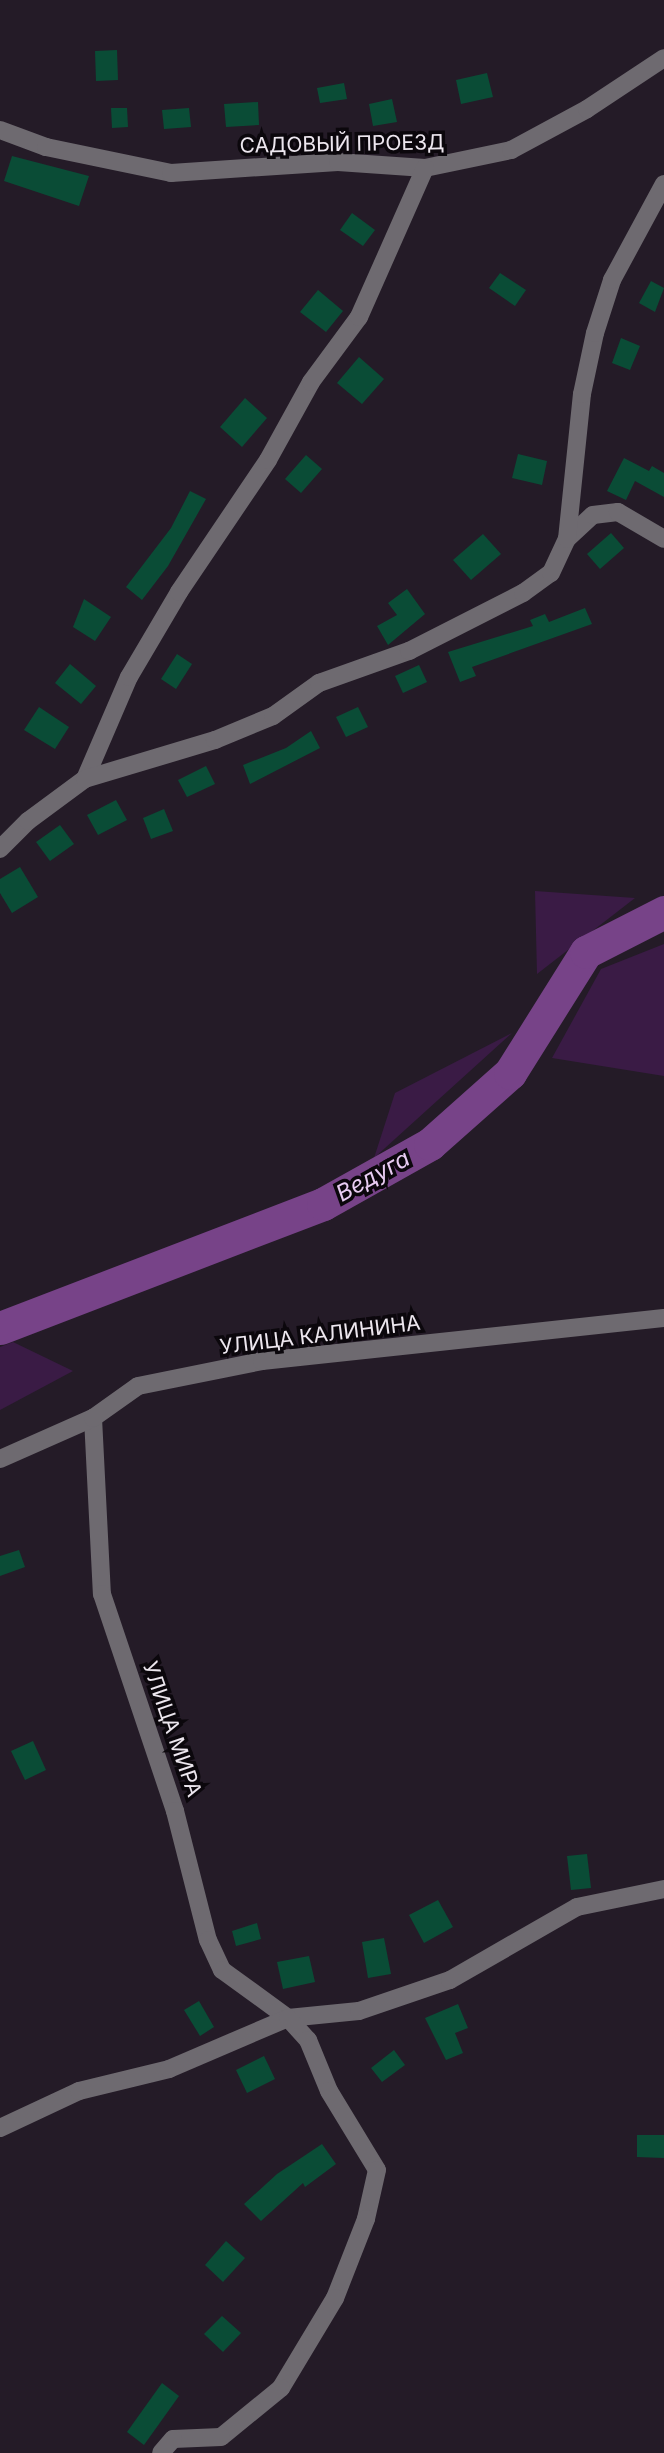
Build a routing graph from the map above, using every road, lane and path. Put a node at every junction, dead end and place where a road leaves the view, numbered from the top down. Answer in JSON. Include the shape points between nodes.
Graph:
{"nodes":[{"id":1,"x":664,"y":58,"type":"edge"},
{"id":2,"x":0,"y":130,"type":"edge"},
{"id":3,"x":425,"y":167,"type":"junction"},
{"id":4,"x":664,"y":184,"type":"edge"},
{"id":5,"x":567,"y":539,"type":"junction"},
{"id":6,"x":664,"y":539,"type":"edge"},
{"id":7,"x":85,"y":779,"type":"junction"},
{"id":8,"x":0,"y":849,"type":"edge"},
{"id":9,"x":664,"y":1318,"type":"edge"},
{"id":10,"x":93,"y":1418,"type":"junction"},
{"id":11,"x":0,"y":1459,"type":"edge"},
{"id":12,"x":664,"y":1889,"type":"edge"},
{"id":13,"x":288,"y":2018,"type":"junction"},
{"id":14,"x":0,"y":2128,"type":"edge"},
{"id":15,"x":161,"y":2453,"type":"edge"}],
"edges":[{"from":1,"to":3,"type":"street","name":"САДОВЫЙ ПРОЕЗД","via":[[587,109],[511,150]]},
{"from":2,"to":3,"type":"street","name":"САДОВЫЙ ПРОЕЗД","via":[[46,147],[171,173],[338,163]]},
{"from":3,"to":7,"type":"street","via":[[359,317],[311,382],[268,460],[179,592],[129,677]]},
{"from":4,"to":5,"type":"street","via":[[612,280],[595,334],[582,394]]},
{"from":5,"to":6,"type":"street","via":[[593,515],[618,512]]},
{"from":5,"to":7,"type":"street","via":[[551,573],[523,593],[409,651],[319,683],[273,716],[215,740]]},
{"from":7,"to":8,"type":"street","via":[[28,821]]},
{"from":9,"to":10,"type":"street","name":"УЛИЦА КАЛИНИНА","via":[[262,1361],[138,1386]]},
{"from":10,"to":11,"type":"street","name":"УЛИЦА КАЛИНИНА"},
{"from":10,"to":13,"type":"street","name":"УЛИЦА МИРА","via":[[102,1594],[175,1811],[208,1940],[222,1970]]},
{"from":12,"to":13,"type":"street","via":[[577,1907],[450,1980],[359,2011]]},
{"from":13,"to":14,"type":"street","via":[[170,2069],[79,2091]]},
{"from":13,"to":15,"type":"street","name":"УЛИЦА МИРА","via":[[308,2040],[330,2091],[377,2170],[366,2219],[335,2298],[281,2388],[221,2437],[173,2439]]}]}
